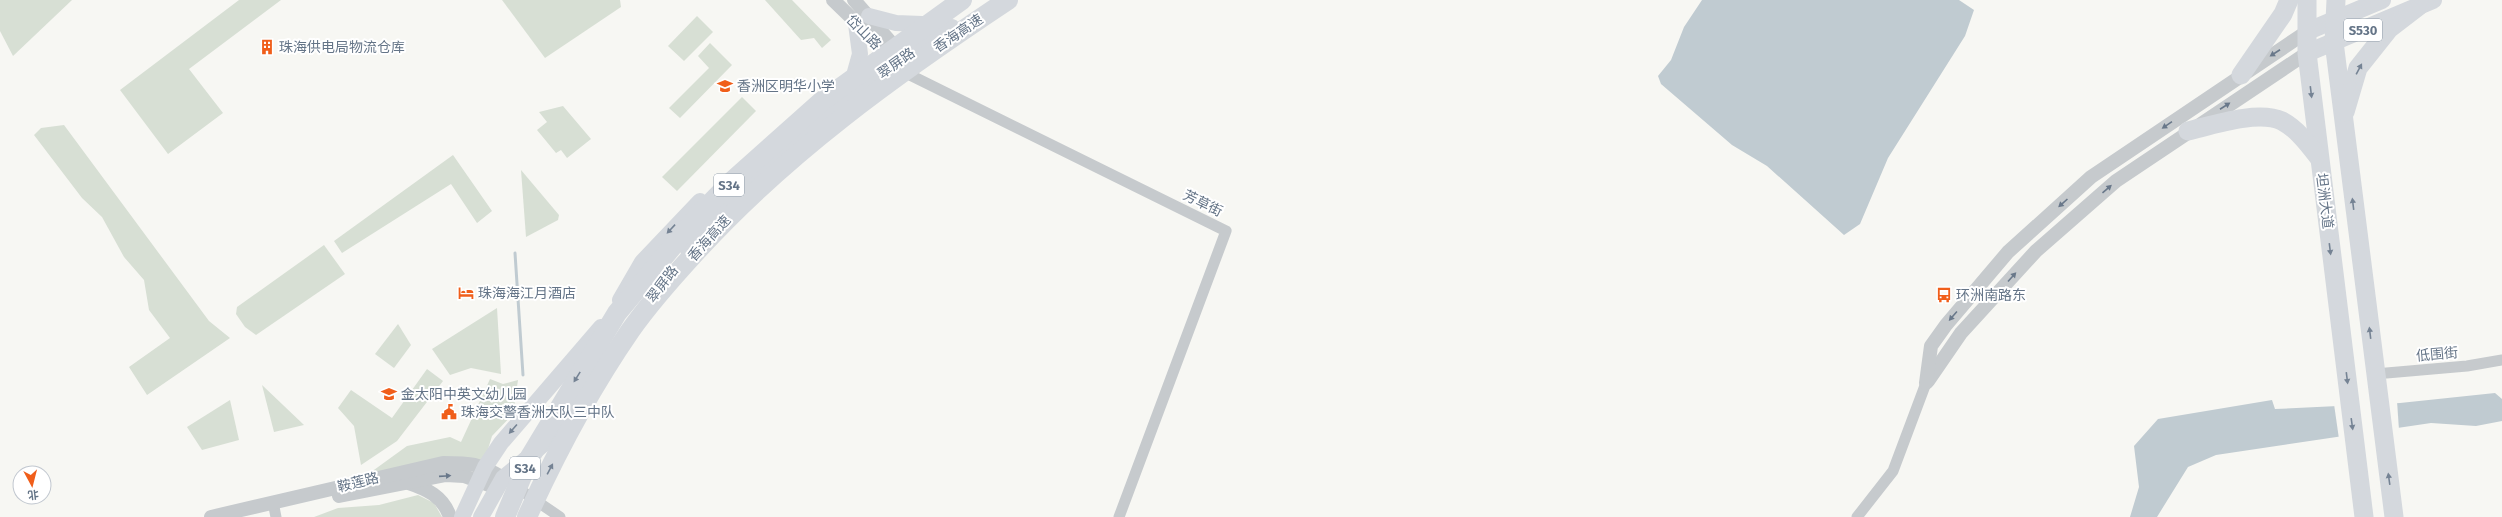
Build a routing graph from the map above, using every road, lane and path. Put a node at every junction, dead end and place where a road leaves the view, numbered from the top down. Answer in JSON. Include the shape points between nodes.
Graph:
{"nodes":[{"id":1,"x":833,"y":0,"type":"edge"},
{"id":2,"x":854,"y":0,"type":"edge"},
{"id":3,"x":958,"y":0,"type":"edge"},
{"id":4,"x":962,"y":0,"type":"edge"},
{"id":5,"x":996,"y":0,"type":"edge"},
{"id":6,"x":1008,"y":0,"type":"edge"},
{"id":7,"x":2289,"y":0,"type":"edge"},
{"id":8,"x":2307,"y":0,"type":"edge"},
{"id":9,"x":2336,"y":0,"type":"edge"},
{"id":10,"x":2382,"y":0,"type":"edge"},
{"id":11,"x":2426,"y":3,"type":"edge"},
{"id":12,"x":869,"y":16,"type":"junction"},
{"id":13,"x":2335,"y":20,"type":"junction"},
{"id":14,"x":856,"y":24,"type":"junction"},
{"id":15,"x":922,"y":24,"type":"junction"},
{"id":16,"x":2308,"y":31,"type":"junction"},
{"id":17,"x":2334,"y":42,"type":"junction"},
{"id":18,"x":887,"y":46,"type":"junction"},
{"id":19,"x":2307,"y":53,"type":"junction"},
{"id":20,"x":900,"y":59,"type":"junction"},
{"id":21,"x":855,"y":72,"type":"junction"},
{"id":22,"x":2241,"y":75,"type":"junction"},
{"id":23,"x":2343,"y":119,"type":"junction"},
{"id":24,"x":2188,"y":131,"type":"junction"},
{"id":25,"x":2319,"y":158,"type":"junction"},
{"id":26,"x":2502,"y":360,"type":"edge"},
{"id":27,"x":2375,"y":374,"type":"junction"},
{"id":28,"x":1926,"y":383,"type":"junction"},
{"id":29,"x":482,"y":474,"type":"junction"},
{"id":30,"x":406,"y":482,"type":"junction"},
{"id":31,"x":500,"y":483,"type":"junction"},
{"id":32,"x":274,"y":510,"type":"edge"},
{"id":33,"x":211,"y":517,"type":"edge"},
{"id":34,"x":251,"y":517,"type":"edge"},
{"id":35,"x":450,"y":517,"type":"edge"},
{"id":36,"x":462,"y":517,"type":"edge"},
{"id":37,"x":480,"y":517,"type":"edge"},
{"id":38,"x":504,"y":517,"type":"edge"},
{"id":39,"x":527,"y":517,"type":"edge"},
{"id":40,"x":560,"y":517,"type":"edge"},
{"id":41,"x":1119,"y":517,"type":"edge"},
{"id":42,"x":1857,"y":517,"type":"edge"},
{"id":43,"x":2364,"y":517,"type":"edge"},
{"id":44,"x":2394,"y":517,"type":"edge"}],
"edges":[{"from":1,"to":14,"type":"street","name":"岱山路"},
{"from":2,"to":12,"type":"street","name":"岱山路"},
{"from":3,"to":15,"type":"main road","name":"翠屏路"},
{"from":4,"to":38,"type":"highway","name":"香海高速","number":"S34","one_way":true,"via":[[822,101],[730,183],[697,217],[617,313],[530,457]]},
{"from":5,"to":20,"type":"main road","name":"翠屏路"},
{"from":39,"to":6,"type":"highway","name":"香海高速","number":"S34","one_way":true,"via":[[597,382],[631,330],[678,272],[734,210],[839,118],[932,50]]},
{"from":7,"to":22,"type":"highway","via":[[2283,14]]},
{"from":8,"to":16,"type":"highway","name":"坦洲大道"},
{"from":9,"to":13,"type":"highway","name":"坦洲大道","number":"S530"},
{"from":10,"to":13,"type":"main road","number":"S530"},
{"from":11,"to":17,"type":"main road","number":"S530"},
{"from":23,"to":11,"type":"highway","one_way":true,"via":[[2358,68],[2389,29]]},
{"from":12,"to":15,"type":"main road","via":[[896,23]]},
{"from":12,"to":18,"type":"street","name":"岱山路"},
{"from":13,"to":16,"type":"main road","number":"S530"},
{"from":13,"to":17,"type":"highway","name":"坦洲大道","number":"S530"},
{"from":14,"to":18,"type":"street","name":"岱山路"},
{"from":14,"to":21,"type":"main road","via":[[860,54]]},
{"from":15,"to":18,"type":"main road","name":"翠屏路"},
{"from":16,"to":19,"type":"highway","name":"坦洲大道"},
{"from":16,"to":22,"type":"street","one_way":true},
{"from":17,"to":19,"type":"main road","number":"S530"},
{"from":17,"to":23,"type":"highway","name":"坦洲大道"},
{"from":18,"to":20,"type":"street","name":"岱山路"},
{"from":18,"to":21,"type":"main road","name":"翠屏路"},
{"from":24,"to":19,"type":"street","one_way":true},
{"from":19,"to":25,"type":"highway","name":"坦洲大道","one_way":true},
{"from":20,"to":31,"type":"main road","name":"翠屏路","via":[[831,112],[770,164],[706,226],[629,326],[557,433]]},
{"from":20,"to":41,"type":"street","name":"芳草街","via":[[910,75],[1226,231]]},
{"from":21,"to":29,"type":"main road","name":"翠屏路","one_way":true,"via":[[743,159],[675,226],[642,262],[611,316],[501,443]]},
{"from":22,"to":28,"type":"street","one_way":true,"via":[[2091,177],[2008,252],[1931,346]]},
{"from":27,"to":23,"type":"highway","name":"坦洲大道","one_way":true},
{"from":24,"to":25,"type":"highway","via":[[2240,119],[2270,117],[2283,121],[2303,138]]},
{"from":28,"to":24,"type":"street","one_way":true,"via":[[1961,333],[2036,251],[2116,181]]},
{"from":25,"to":43,"type":"highway","name":"坦洲大道","one_way":true},
{"from":26,"to":27,"type":"street","name":"低围街","via":[[2467,366]]},
{"from":44,"to":27,"type":"highway","name":"坦洲大道","one_way":true},
{"from":28,"to":42,"type":"street","via":[[1893,471]]},
{"from":30,"to":29,"type":"street","name":"鞍莲路","one_way":true,"via":[[446,475]]},
{"from":29,"to":31,"type":"street","name":"鞍莲路"},
{"from":29,"to":32,"type":"street","name":"鞍莲路","via":[[471,463],[443,463]]},
{"from":29,"to":36,"type":"main road","name":"翠屏路"},
{"from":30,"to":32,"type":"street","name":"鞍莲路"},
{"from":30,"to":35,"type":"street","via":[[429,490],[446,505]]},
{"from":31,"to":37,"type":"main road","name":"翠屏路"},
{"from":31,"to":40,"type":"street"},
{"from":32,"to":33,"type":"street","name":"鞍莲路"},
{"from":32,"to":34,"type":"street","name":"鞍莲路"}]}
